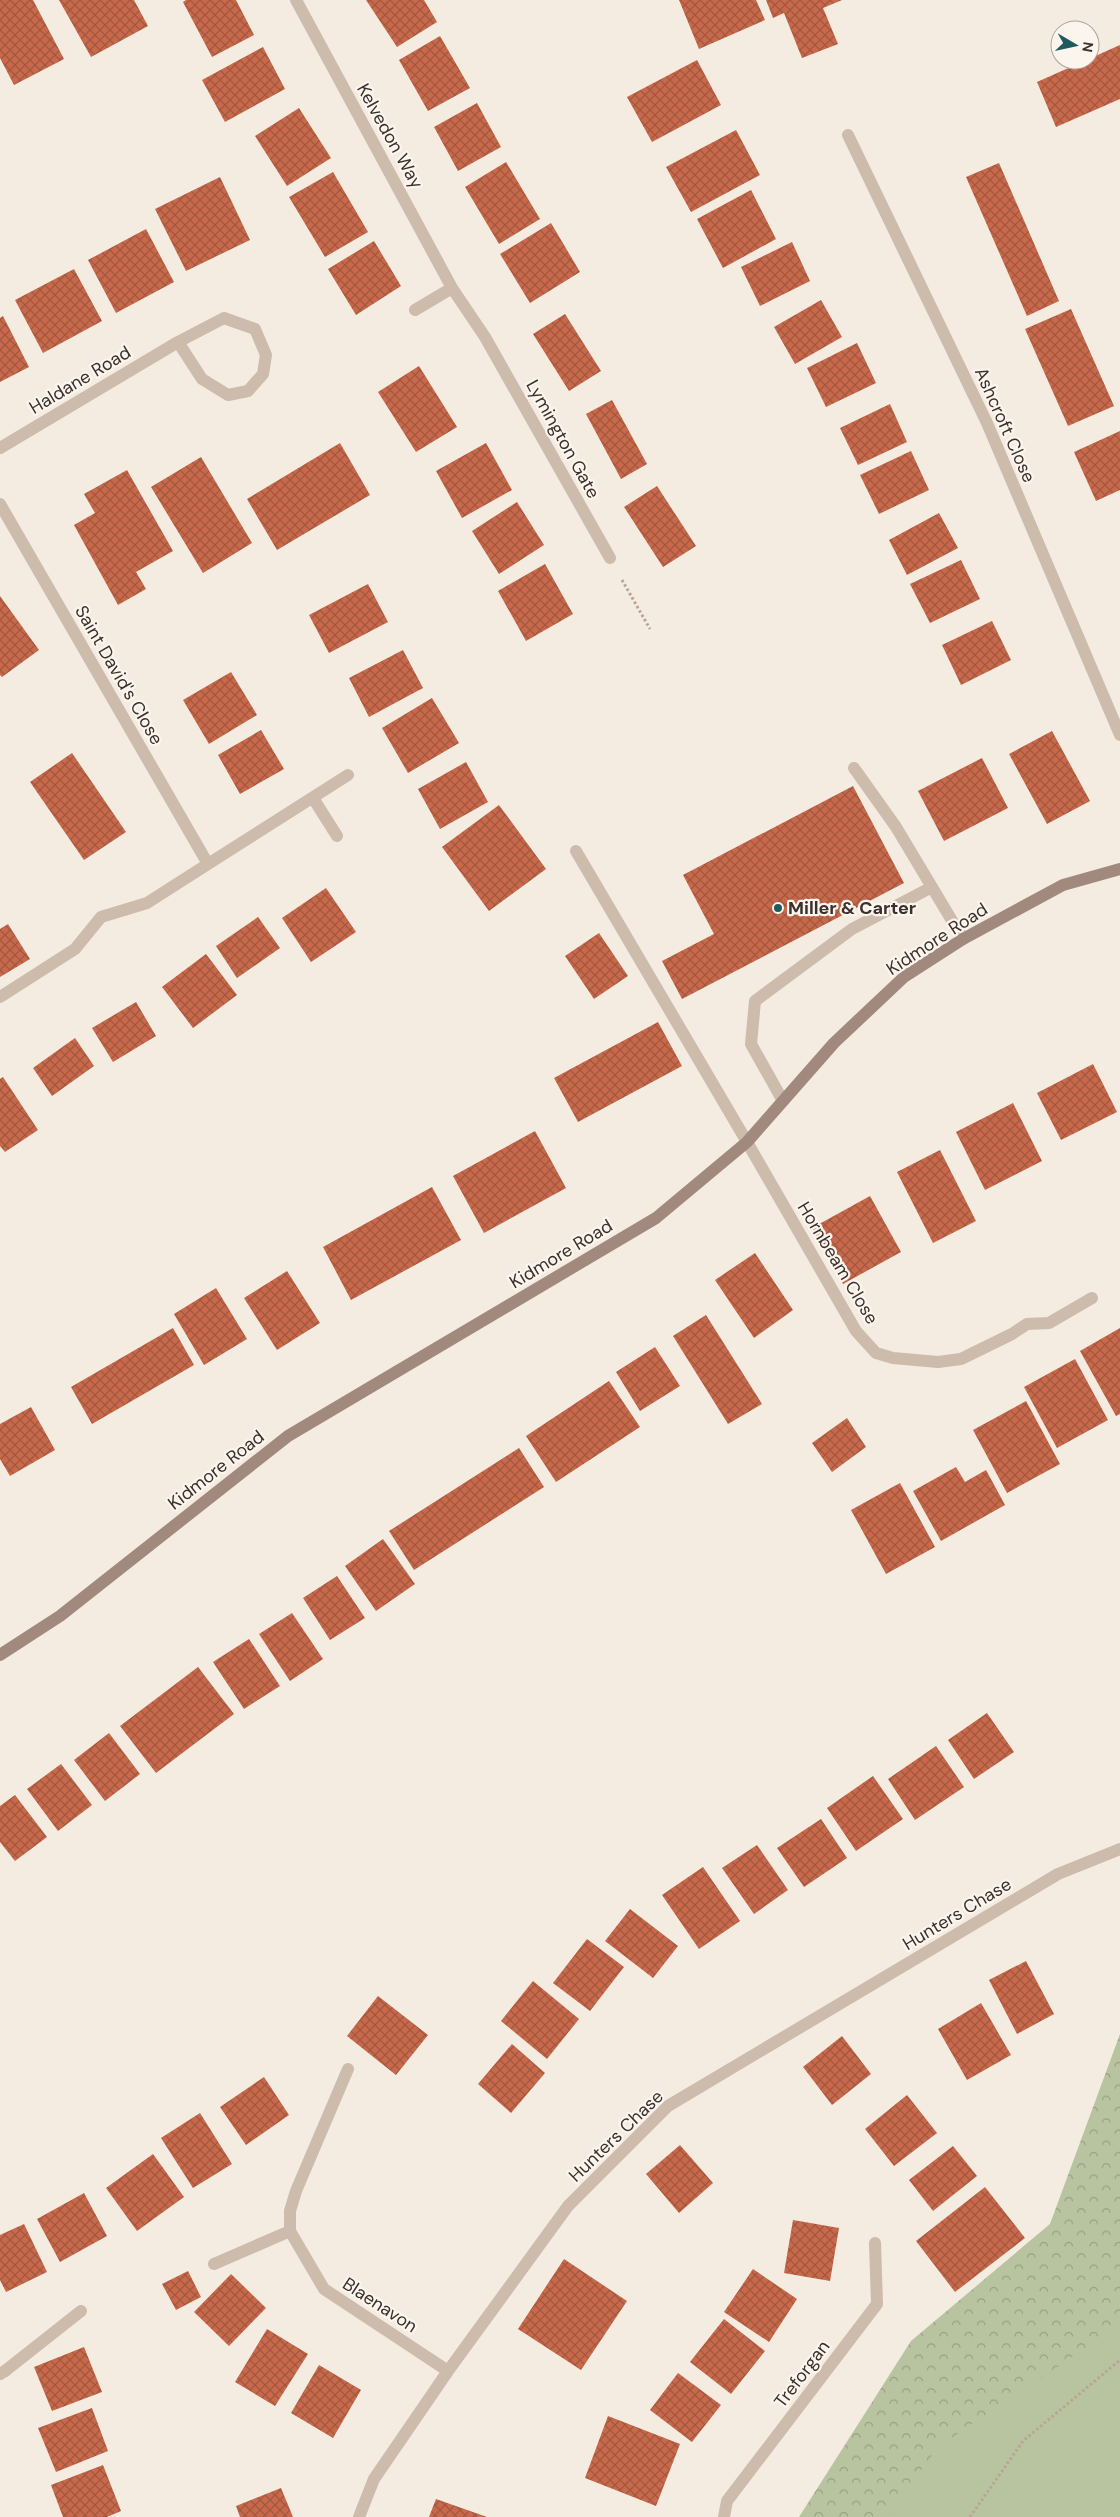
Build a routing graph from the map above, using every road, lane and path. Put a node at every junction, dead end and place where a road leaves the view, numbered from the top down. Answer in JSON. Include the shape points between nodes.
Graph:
{"nodes":[{"id":1,"x":296,"y":0,"type":"edge"},
{"id":2,"x":848,"y":135,"type":"dead end"},
{"id":3,"x":452,"y":288,"type":"junction"},
{"id":4,"x":415,"y":310,"type":"dead end"},
{"id":5,"x":485,"y":337,"type":"joint"},
{"id":6,"x":178,"y":342,"type":"junction"},
{"id":7,"x":0,"y":448,"type":"edge"},
{"id":8,"x":0,"y":504,"type":"edge"},
{"id":9,"x":610,"y":558,"type":"joint"},
{"id":10,"x":650,"y":629,"type":"dead end"},
{"id":11,"x":1120,"y":735,"type":"edge"},
{"id":12,"x":854,"y":768,"type":"dead end"},
{"id":13,"x":348,"y":775,"type":"dead end"},
{"id":14,"x":313,"y":798,"type":"junction"},
{"id":15,"x":337,"y":836,"type":"dead end"},
{"id":16,"x":576,"y":851,"type":"dead end"},
{"id":17,"x":208,"y":864,"type":"junction"},
{"id":18,"x":1120,"y":869,"type":"edge"},
{"id":19,"x":932,"y":887,"type":"junction"},
{"id":20,"x":964,"y":939,"type":"junction"},
{"id":21,"x":0,"y":996,"type":"edge"},
{"id":22,"x":783,"y":1101,"type":"junction"},
{"id":23,"x":747,"y":1142,"type":"junction"},
{"id":24,"x":1092,"y":1298,"type":"dead end"},
{"id":25,"x":0,"y":1655,"type":"edge"},
{"id":26,"x":1120,"y":1849,"type":"edge"},
{"id":27,"x":348,"y":2068,"type":"dead end"},
{"id":28,"x":290,"y":2231,"type":"junction"},
{"id":29,"x":875,"y":2243,"type":"dead end"},
{"id":30,"x":214,"y":2264,"type":"dead end"},
{"id":31,"x":81,"y":2311,"type":"dead end"},
{"id":32,"x":1120,"y":2360,"type":"edge"},
{"id":33,"x":448,"y":2370,"type":"junction"},
{"id":34,"x":2,"y":2373,"type":"edge"},
{"id":35,"x":359,"y":2517,"type":"edge"},
{"id":36,"x":724,"y":2517,"type":"edge"},
{"id":37,"x":970,"y":2517,"type":"edge"}],
"edges":[{"from":1,"to":3,"type":"street","name":"Kelvedon Way"},
{"from":2,"to":11,"type":"street","name":"Ashcroft Close","via":[[987,424]]},
{"from":3,"to":4,"type":"street"},
{"from":3,"to":5,"type":"street","name":"Kelvedon Way"},
{"from":5,"to":9,"type":"street","name":"Lymington Gate"},
{"from":6,"to":6,"type":"street","name":"Haldane Road","via":[[224,318],[255,329],[266,355],[263,374],[248,391],[228,395],[202,379]]},
{"from":6,"to":7,"type":"street","name":"Haldane Road"},
{"from":8,"to":17,"type":"street","name":"Saint David's Close"},
{"from":9,"to":10,"type":"path"},
{"from":12,"to":19,"type":"street","via":[[896,827]]},
{"from":13,"to":14,"type":"street"},
{"from":14,"to":15,"type":"street"},
{"from":14,"to":17,"type":"street"},
{"from":16,"to":23,"type":"street","name":"Hornbeam Close"},
{"from":17,"to":21,"type":"street","via":[[147,903],[101,916],[75,949]]},
{"from":18,"to":20,"type":"street","name":"Kidmore Road","via":[[1063,885]]},
{"from":19,"to":20,"type":"street"},
{"from":19,"to":22,"type":"street","via":[[852,929],[755,1001],[751,1044]]},
{"from":20,"to":22,"type":"street","name":"Kidmore Road","via":[[904,977],[834,1043]]},
{"from":22,"to":23,"type":"street","name":"Kidmore Road"},
{"from":23,"to":24,"type":"street","name":"Hornbeam Close","via":[[856,1331],[876,1352],[918,1362],[961,1359],[1027,1324],[1049,1323]]},
{"from":23,"to":25,"type":"street","name":"Kidmore Road","via":[[656,1218],[288,1436],[60,1616]]},
{"from":26,"to":33,"type":"street","name":"Hunters Chase","via":[[1058,1874],[668,2106],[568,2206]]},
{"from":27,"to":28,"type":"street","via":[[296,2191],[290,2211]]},
{"from":28,"to":30,"type":"street"},
{"from":28,"to":33,"type":"street","name":"Blaenavon","via":[[324,2289]]},
{"from":29,"to":36,"type":"street","name":"Treforgan","via":[[877,2304],[727,2501]]},
{"from":31,"to":34,"type":"street"},
{"from":32,"to":37,"type":"path","via":[[1023,2441]]},
{"from":33,"to":35,"type":"street","name":"Hunters Chase","via":[[374,2479]]}]}
